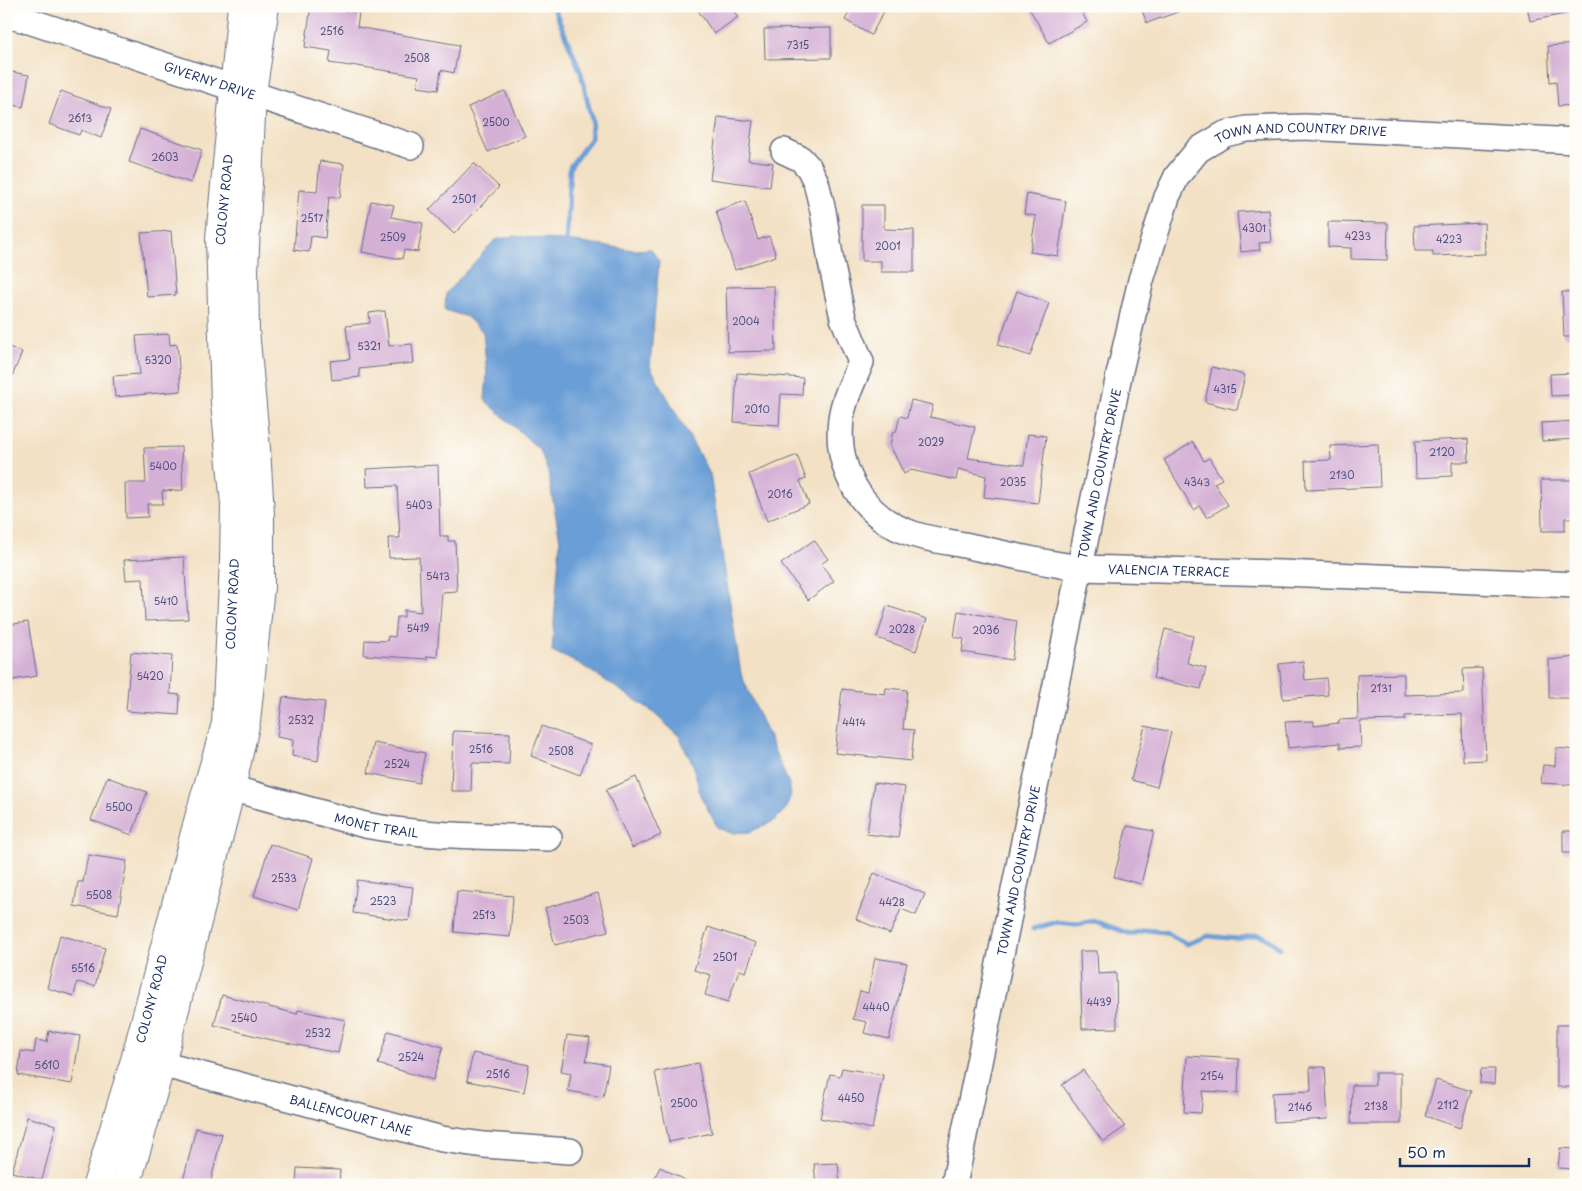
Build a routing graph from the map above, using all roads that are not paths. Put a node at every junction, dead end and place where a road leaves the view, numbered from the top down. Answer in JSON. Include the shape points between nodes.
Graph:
{"nodes":[{"id":1,"x":242,"y":6,"type":"edge"},
{"id":2,"x":265,"y":6,"type":"edge"},
{"id":3,"x":6,"y":15,"type":"edge"},
{"id":4,"x":243,"y":90,"type":"junction"},
{"id":5,"x":1576,"y":141,"type":"edge"},
{"id":6,"x":411,"y":146,"type":"dead end"},
{"id":7,"x":784,"y":151,"type":"dead end"},
{"id":8,"x":1080,"y":568,"type":"junction"},
{"id":9,"x":1576,"y":585,"type":"edge"},
{"id":10,"x":220,"y":785,"type":"junction"},
{"id":11,"x":549,"y":838,"type":"dead end"},
{"id":12,"x":148,"y":1062,"type":"junction"},
{"id":13,"x":570,"y":1151,"type":"dead end"},
{"id":14,"x":97,"y":1185,"type":"edge"},
{"id":15,"x":126,"y":1185,"type":"edge"},
{"id":16,"x":954,"y":1185,"type":"edge"}],
"edges":[{"from":1,"to":4,"type":"main road","name":"COLONY ROAD"},
{"from":2,"to":4,"type":"main road","name":"COLONY ROAD"},
{"from":3,"to":4,"type":"street","name":"GIVERNY DRIVE"},
{"from":4,"to":6,"type":"street","name":"GIVERNY DRIVE"},
{"from":4,"to":10,"type":"main road","name":"COLONY ROAD","via":[[245,330],[260,514],[260,587],[246,720]]},
{"from":5,"to":8,"type":"street","name":"TOWN AND COUNTRY DRIVE","via":[[1278,127],[1225,134],[1198,150],[1177,176],[1167,197],[1141,280]]},
{"from":7,"to":8,"type":"street","name":"VALENCIA TERRACE","via":[[801,159],[816,182],[843,318],[861,362],[843,409],[840,441],[844,463],[856,491],[870,508],[891,524],[913,534]]},
{"from":8,"to":9,"type":"street","name":"VALENCIA TERRACE"},
{"from":8,"to":16,"type":"street","name":"TOWN AND COUNTRY DRIVE"},
{"from":10,"to":11,"type":"street","name":"MONET TRAIL","via":[[387,829],[446,835]]},
{"from":10,"to":12,"type":"main road","name":"COLONY ROAD"},
{"from":12,"to":13,"type":"street","name":"BALLENCOURT LANE","via":[[442,1139]]},
{"from":12,"to":14,"type":"main road","name":"COLONY ROAD"},
{"from":12,"to":15,"type":"main road","name":"COLONY ROAD"}]}
